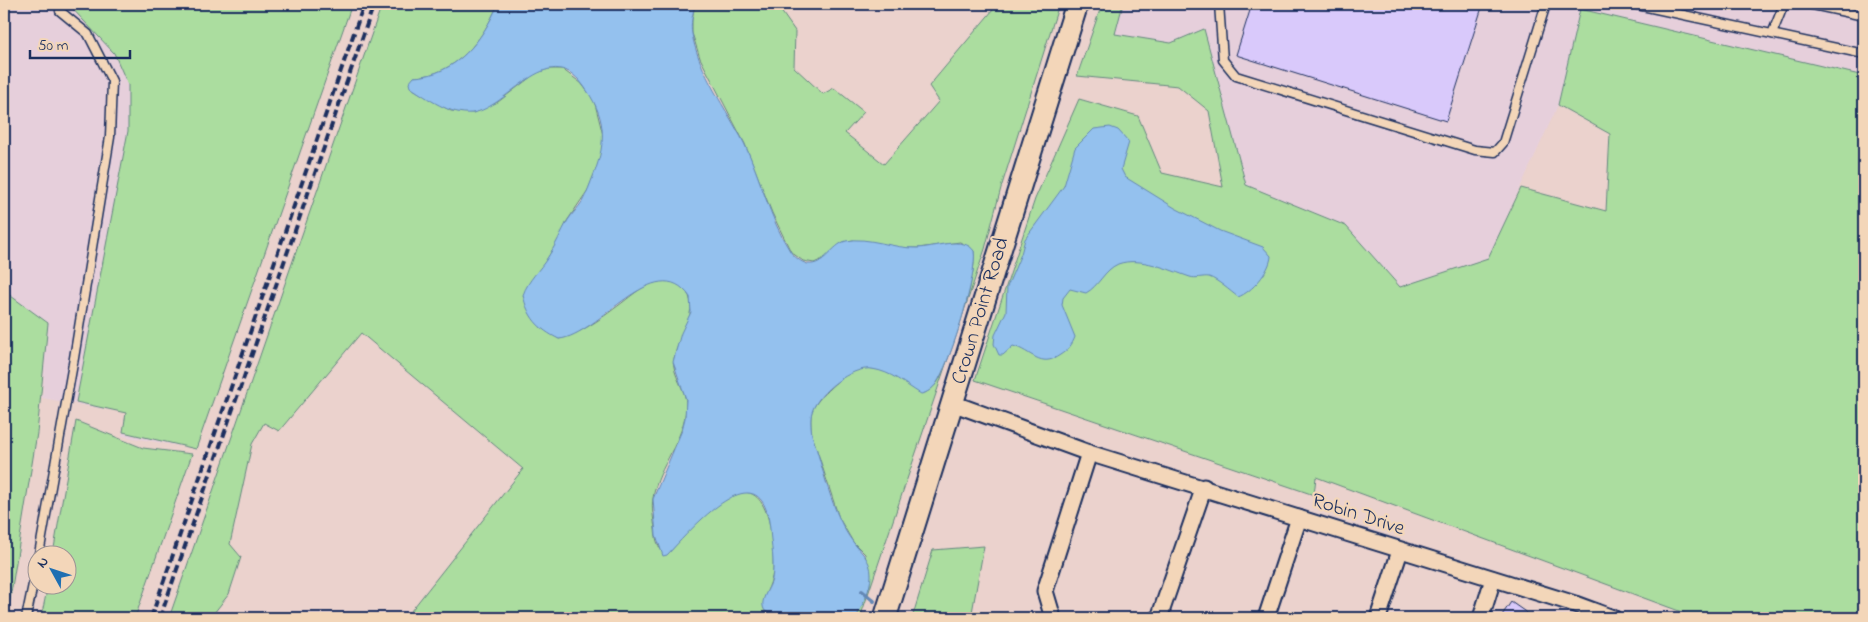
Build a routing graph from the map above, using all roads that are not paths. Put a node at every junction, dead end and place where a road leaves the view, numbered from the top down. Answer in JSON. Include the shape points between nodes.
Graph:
{"nodes":[{"id":1,"x":1077,"y":4,"type":"edge"},
{"id":2,"x":1218,"y":4,"type":"edge"},
{"id":3,"x":1546,"y":4,"type":"edge"},
{"id":4,"x":1634,"y":4,"type":"edge"},
{"id":5,"x":1784,"y":4,"type":"edge"},
{"id":6,"x":1808,"y":4,"type":"edge"},
{"id":7,"x":60,"y":11,"type":"dead end"},
{"id":8,"x":1864,"y":16,"type":"edge"},
{"id":9,"x":1772,"y":34,"type":"junction"},
{"id":10,"x":1864,"y":54,"type":"edge"},
{"id":11,"x":952,"y":403,"type":"junction"},
{"id":12,"x":1089,"y":453,"type":"junction"},
{"id":13,"x":1204,"y":487,"type":"junction"},
{"id":14,"x":1299,"y":518,"type":"junction"},
{"id":15,"x":41,"y":544,"type":"edge"},
{"id":16,"x":1400,"y":551,"type":"junction"},
{"id":17,"x":1493,"y":579,"type":"junction"},
{"id":18,"x":31,"y":594,"type":"edge"},
{"id":19,"x":26,"y":618,"type":"edge"},
{"id":20,"x":885,"y":618,"type":"edge"},
{"id":21,"x":1053,"y":618,"type":"edge"},
{"id":22,"x":1159,"y":618,"type":"edge"},
{"id":23,"x":1266,"y":618,"type":"edge"},
{"id":24,"x":1378,"y":618,"type":"edge"},
{"id":25,"x":1481,"y":618,"type":"edge"},
{"id":26,"x":1613,"y":618,"type":"edge"}],
"edges":[{"from":1,"to":11,"type":"main road","name":"Crown Point Road"},
{"from":2,"to":3,"type":"lane","via":[[1223,60],[1236,76],[1475,150],[1494,152],[1503,143]]},
{"from":4,"to":9,"type":"lane"},
{"from":5,"to":9,"type":"lane"},
{"from":6,"to":8,"type":"lane"},
{"from":7,"to":15,"type":"lane","via":[[88,34],[112,81],[110,137]]},
{"from":9,"to":10,"type":"lane"},
{"from":11,"to":12,"type":"street","name":"Robin Drive"},
{"from":11,"to":20,"type":"main road","name":"Crown Point Road"},
{"from":12,"to":13,"type":"street","name":"Robin Drive"},
{"from":12,"to":21,"type":"street","via":[[1045,591]]},
{"from":13,"to":14,"type":"street","name":"Robin Drive"},
{"from":13,"to":22,"type":"street"},
{"from":14,"to":16,"type":"street","name":"Robin Drive"},
{"from":14,"to":23,"type":"street"},
{"from":16,"to":17,"type":"street","name":"Robin Drive"},
{"from":16,"to":24,"type":"street"},
{"from":17,"to":25,"type":"street"},
{"from":17,"to":26,"type":"street","name":"Robin Drive"},
{"from":18,"to":19,"type":"lane"}]}
